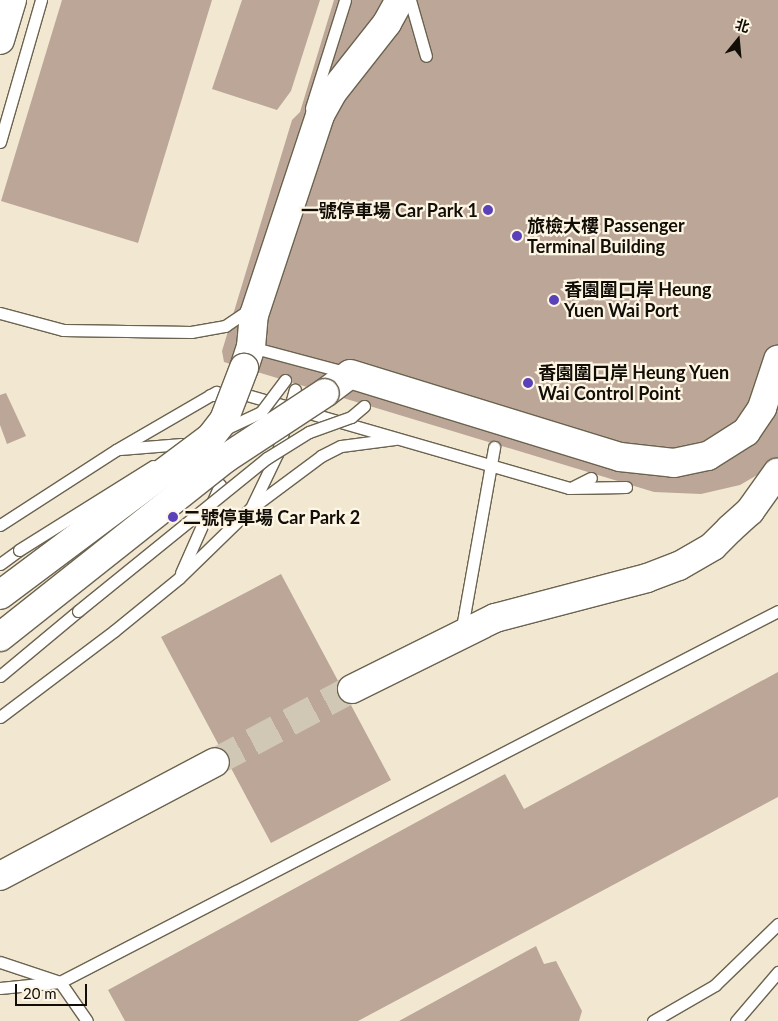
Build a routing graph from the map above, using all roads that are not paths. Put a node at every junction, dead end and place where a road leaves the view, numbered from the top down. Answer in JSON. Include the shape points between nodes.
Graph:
{"nodes":[{"id":1,"x":12,"y":0,"type":"edge"},
{"id":2,"x":41,"y":0,"type":"edge"},
{"id":3,"x":345,"y":0,"type":"edge"},
{"id":4,"x":400,"y":0,"type":"edge"},
{"id":5,"x":410,"y":0,"type":"edge"},
{"id":6,"x":0,"y":40,"type":"edge"},
{"id":7,"x":426,"y":56,"type":"dead end"},
{"id":8,"x":0,"y":142,"type":"edge"},
{"id":9,"x":0,"y":313,"type":"edge"},
{"id":10,"x":251,"y":347,"type":"junction"},
{"id":11,"x":778,"y":360,"type":"edge"},
{"id":12,"x":350,"y":374,"type":"junction"},
{"id":13,"x":247,"y":375,"type":"dead end"},
{"id":14,"x":285,"y":380,"type":"dead end"},
{"id":15,"x":295,"y":388,"type":"dead end"},
{"id":16,"x":210,"y":395,"type":"junction"},
{"id":17,"x":328,"y":398,"type":"junction"},
{"id":18,"x":364,"y":406,"type":"dead end"},
{"id":19,"x":289,"y":408,"type":"junction"},
{"id":20,"x":326,"y":420,"type":"junction"},
{"id":21,"x":395,"y":439,"type":"junction"},
{"id":22,"x":494,"y":447,"type":"dead end"},
{"id":23,"x":116,"y":450,"type":"junction"},
{"id":24,"x":490,"y":466,"type":"junction"},
{"id":25,"x":777,"y":473,"type":"edge"},
{"id":26,"x":592,"y":478,"type":"dead end"},
{"id":27,"x":626,"y":487,"type":"dead end"},
{"id":28,"x":569,"y":488,"type":"junction"},
{"id":29,"x":250,"y":510,"type":"junction"},
{"id":30,"x":0,"y":525,"type":"edge"},
{"id":31,"x":0,"y":564,"type":"edge"},
{"id":32,"x":179,"y":578,"type":"junction"},
{"id":33,"x":0,"y":595,"type":"edge"},
{"id":34,"x":778,"y":611,"type":"edge"},
{"id":35,"x":461,"y":633,"type":"junction"},
{"id":36,"x":0,"y":637,"type":"edge"},
{"id":37,"x":0,"y":676,"type":"edge"},
{"id":38,"x":352,"y":689,"type":"tunnel mouth"},
{"id":39,"x":0,"y":717,"type":"edge"},
{"id":40,"x":215,"y":762,"type":"tunnel mouth"},
{"id":41,"x":0,"y":876,"type":"edge"},
{"id":42,"x":778,"y":924,"type":"edge"},
{"id":43,"x":0,"y":962,"type":"edge"},
{"id":44,"x":778,"y":972,"type":"edge"},
{"id":45,"x":60,"y":982,"type":"junction"},
{"id":46,"x":0,"y":988,"type":"edge"},
{"id":47,"x":88,"y":1021,"type":"edge"},
{"id":48,"x":653,"y":1021,"type":"edge"},
{"id":49,"x":736,"y":1021,"type":"edge"}],
"edges":[{"from":1,"to":6,"type":"highway"},
{"from":2,"to":8,"type":"lane"},
{"from":3,"to":9,"type":"lane","via":[[246,312],[226,326],[192,332],[63,330]]},
{"from":4,"to":10,"type":"highway","via":[[387,23],[332,93],[320,115],[254,315]]},
{"from":5,"to":7,"type":"lane"},
{"from":10,"to":12,"type":"lane"},
{"from":10,"to":33,"type":"highway","bridge":true,"via":[[224,420],[210,438]]},
{"from":11,"to":12,"type":"highway","via":[[762,408],[746,432],[708,456],[674,463],[620,457]]},
{"from":12,"to":17,"type":"highway"},
{"from":13,"to":16,"type":"lane"},
{"from":14,"to":31,"type":"lane","bridge":true,"via":[[261,412],[189,444]]},
{"from":15,"to":19,"type":"lane"},
{"from":16,"to":19,"type":"lane","via":[[247,395]]},
{"from":16,"to":23,"type":"lane"},
{"from":17,"to":20,"type":"lane"},
{"from":17,"to":36,"type":"highway","bridge":true,"via":[[226,458]]},
{"from":18,"to":37,"type":"lane","bridge":true,"via":[[351,417],[309,432],[267,458]]},
{"from":19,"to":20,"type":"lane"},
{"from":19,"to":29,"type":"lane","via":[[274,462]]},
{"from":20,"to":21,"type":"lane"},
{"from":21,"to":24,"type":"lane"},
{"from":21,"to":29,"type":"lane","via":[[341,446],[321,456]]},
{"from":22,"to":24,"type":"lane"},
{"from":23,"to":30,"type":"lane"},
{"from":23,"to":32,"type":"lane","via":[[182,444],[220,485]]},
{"from":24,"to":28,"type":"lane"},
{"from":24,"to":35,"type":"lane"},
{"from":25,"to":35,"type":"highway","via":[[750,511],[712,546],[679,566],[647,578],[495,618]]},
{"from":26,"to":28,"type":"lane"},
{"from":27,"to":28,"type":"lane"},
{"from":29,"to":32,"type":"lane"},
{"from":32,"to":39,"type":"lane"},
{"from":34,"to":45,"type":"lane"},
{"from":35,"to":38,"type":"highway"},
{"from":40,"to":41,"type":"highway"},
{"from":42,"to":48,"type":"lane","via":[[715,985]]},
{"from":43,"to":45,"type":"lane"},
{"from":44,"to":49,"type":"lane"},
{"from":45,"to":46,"type":"lane"},
{"from":45,"to":47,"type":"lane"}]}
